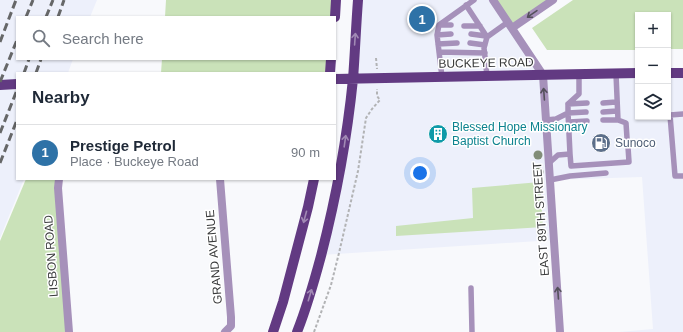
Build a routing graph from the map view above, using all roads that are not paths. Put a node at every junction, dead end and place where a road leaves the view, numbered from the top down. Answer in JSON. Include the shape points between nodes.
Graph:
{"nodes":[{"id":1,"x":336,"y":0,"type":"edge"},
{"id":2,"x":358,"y":0,"type":"edge"},
{"id":3,"x":474,"y":0,"type":"edge"},
{"id":4,"x":494,"y":0,"type":"edge"},
{"id":5,"x":552,"y":0,"type":"edge"},
{"id":6,"x":466,"y":5,"type":"junction"},
{"id":7,"x":335,"y":16,"type":"edge"},
{"id":8,"x":440,"y":25,"type":"junction"},
{"id":9,"x":451,"y":25,"type":"dead end"},
{"id":10,"x":510,"y":25,"type":"junction"},
{"id":11,"x":464,"y":26,"type":"dead end"},
{"id":12,"x":480,"y":26,"type":"junction"},
{"id":13,"x":451,"y":34,"type":"dead end"},
{"id":14,"x":471,"y":34,"type":"dead end"},
{"id":15,"x":437,"y":35,"type":"junction"},
{"id":16,"x":487,"y":36,"type":"junction"},
{"id":17,"x":457,"y":43,"type":"dead end"},
{"id":18,"x":470,"y":43,"type":"dead end"},
{"id":19,"x":438,"y":44,"type":"junction"},
{"id":20,"x":485,"y":44,"type":"junction"},
{"id":21,"x":440,"y":52,"type":"junction"},
{"id":22,"x":485,"y":53,"type":"junction"},
{"id":23,"x":331,"y":60,"type":"edge"},
{"id":24,"x":330,"y":72,"type":"edge"},
{"id":25,"x":635,"y":73,"type":"edge"},
{"id":26,"x":671,"y":73,"type":"edge"},
{"id":27,"x":683,"y":73,"type":"edge"},
{"id":28,"x":579,"y":74,"type":"junction"},
{"id":29,"x":616,"y":74,"type":"junction"},
{"id":30,"x":543,"y":75,"type":"junction"},
{"id":31,"x":487,"y":76,"type":"junction"},
{"id":32,"x":442,"y":77,"type":"junction"},
{"id":33,"x":353,"y":78,"type":"junction"},
{"id":34,"x":336,"y":79,"type":"edge"},
{"id":35,"x":16,"y":84,"type":"edge"},
{"id":36,"x":0,"y":85,"type":"edge"},
{"id":37,"x":616,"y":102,"type":"junction"},
{"id":38,"x":586,"y":103,"type":"dead end"},
{"id":39,"x":603,"y":103,"type":"dead end"},
{"id":40,"x":568,"y":104,"type":"junction"},
{"id":41,"x":617,"y":111,"type":"junction"},
{"id":42,"x":586,"y":112,"type":"dead end"},
{"id":43,"x":603,"y":112,"type":"dead end"},
{"id":44,"x":568,"y":113,"type":"junction"},
{"id":45,"x":683,"y":114,"type":"edge"},
{"id":46,"x":546,"y":120,"type":"junction"},
{"id":47,"x":603,"y":120,"type":"dead end"},
{"id":48,"x":618,"y":120,"type":"junction"},
{"id":49,"x":587,"y":121,"type":"dead end"},
{"id":50,"x":568,"y":122,"type":"junction"},
{"id":51,"x":627,"y":138,"type":"dead end"},
{"id":52,"x":628,"y":147,"type":"dead end"},
{"id":53,"x":570,"y":154,"type":"junction"},
{"id":54,"x":549,"y":164,"type":"junction"},
{"id":55,"x":606,"y":173,"type":"dead end"},
{"id":56,"x":683,"y":176,"type":"edge"},
{"id":57,"x":59,"y":180,"type":"edge"},
{"id":58,"x":220,"y":180,"type":"edge"},
{"id":59,"x":314,"y":180,"type":"edge"},
{"id":60,"x":550,"y":180,"type":"junction"},
{"id":61,"x":471,"y":288,"type":"dead end"},
{"id":62,"x":69,"y":332,"type":"edge"},
{"id":63,"x":225,"y":332,"type":"edge"},
{"id":64,"x":272,"y":332,"type":"edge"},
{"id":65,"x":297,"y":332,"type":"edge"},
{"id":66,"x":472,"y":332,"type":"edge"},
{"id":67,"x":560,"y":332,"type":"edge"}],
"edges":[{"from":1,"to":7,"type":"main road"},
{"from":33,"to":2,"type":"main road","one_way":true},
{"from":3,"to":6,"type":"lane"},
{"from":4,"to":10,"type":"street","name":"EAST 89TH STREET"},
{"from":5,"to":10,"type":"street","one_way":true},
{"from":6,"to":8,"type":"lane"},
{"from":6,"to":12,"type":"lane"},
{"from":8,"to":9,"type":"lane"},
{"from":8,"to":15,"type":"lane"},
{"from":10,"to":16,"type":"lane"},
{"from":10,"to":30,"type":"street","name":"EAST 89TH STREET"},
{"from":11,"to":12,"type":"lane"},
{"from":12,"to":16,"type":"lane"},
{"from":13,"to":15,"type":"lane"},
{"from":14,"to":16,"type":"lane"},
{"from":15,"to":19,"type":"lane"},
{"from":16,"to":20,"type":"lane"},
{"from":17,"to":19,"type":"lane"},
{"from":18,"to":20,"type":"lane"},
{"from":19,"to":21,"type":"lane"},
{"from":20,"to":22,"type":"lane"},
{"from":21,"to":22,"type":"lane"},
{"from":21,"to":32,"type":"lane"},
{"from":22,"to":31,"type":"lane"},
{"from":23,"to":24,"type":"main road"},
{"from":25,"to":29,"type":"main road","name":"BUCKEYE ROAD"},
{"from":26,"to":27,"type":"main road"},
{"from":28,"to":29,"type":"main road","name":"BUCKEYE ROAD"},
{"from":28,"to":30,"type":"main road","name":"BUCKEYE ROAD"},
{"from":28,"to":40,"type":"lane","via":[[579,94]]},
{"from":29,"to":37,"type":"lane"},
{"from":30,"to":31,"type":"main road","name":"BUCKEYE ROAD"},
{"from":46,"to":30,"type":"street","name":"EAST 89TH STREET","one_way":true},
{"from":31,"to":32,"type":"main road","name":"BUCKEYE ROAD"},
{"from":32,"to":33,"type":"main road","name":"BUCKEYE ROAD"},
{"from":33,"to":34,"type":"main road","name":"BUCKEYE ROAD"},
{"from":65,"to":33,"type":"main road","one_way":true,"via":[[315,278],[332,210],[344,150]]},
{"from":35,"to":36,"type":"main road"},
{"from":37,"to":39,"type":"lane"},
{"from":37,"to":41,"type":"lane"},
{"from":38,"to":40,"type":"lane"},
{"from":40,"to":44,"type":"lane"},
{"from":41,"to":43,"type":"lane"},
{"from":41,"to":48,"type":"lane"},
{"from":42,"to":44,"type":"lane"},
{"from":44,"to":46,"type":"lane","via":[[556,119]]},
{"from":44,"to":50,"type":"lane"},
{"from":45,"to":56,"type":"lane","via":[[670,115],[675,176]]},
{"from":46,"to":54,"type":"street","name":"EAST 89TH STREET"},
{"from":47,"to":48,"type":"lane"},
{"from":48,"to":51,"type":"lane","via":[[626,123]]},
{"from":49,"to":50,"type":"lane"},
{"from":50,"to":53,"type":"lane"},
{"from":52,"to":53,"type":"lane","via":[[629,162],[571,166]]},
{"from":53,"to":54,"type":"lane","via":[[558,155]]},
{"from":54,"to":60,"type":"street","name":"EAST 89TH STREET"},
{"from":55,"to":60,"type":"lane"},
{"from":57,"to":62,"type":"street","name":"LISBON ROAD"},
{"from":58,"to":63,"type":"street","name":"GRAND AVENUE","via":[[231,317],[231,326]]},
{"from":59,"to":64,"type":"main road","one_way":true,"via":[[283,302]]},
{"from":67,"to":60,"type":"street","name":"EAST 89TH STREET","one_way":true},
{"from":61,"to":66,"type":"lane"}]}
